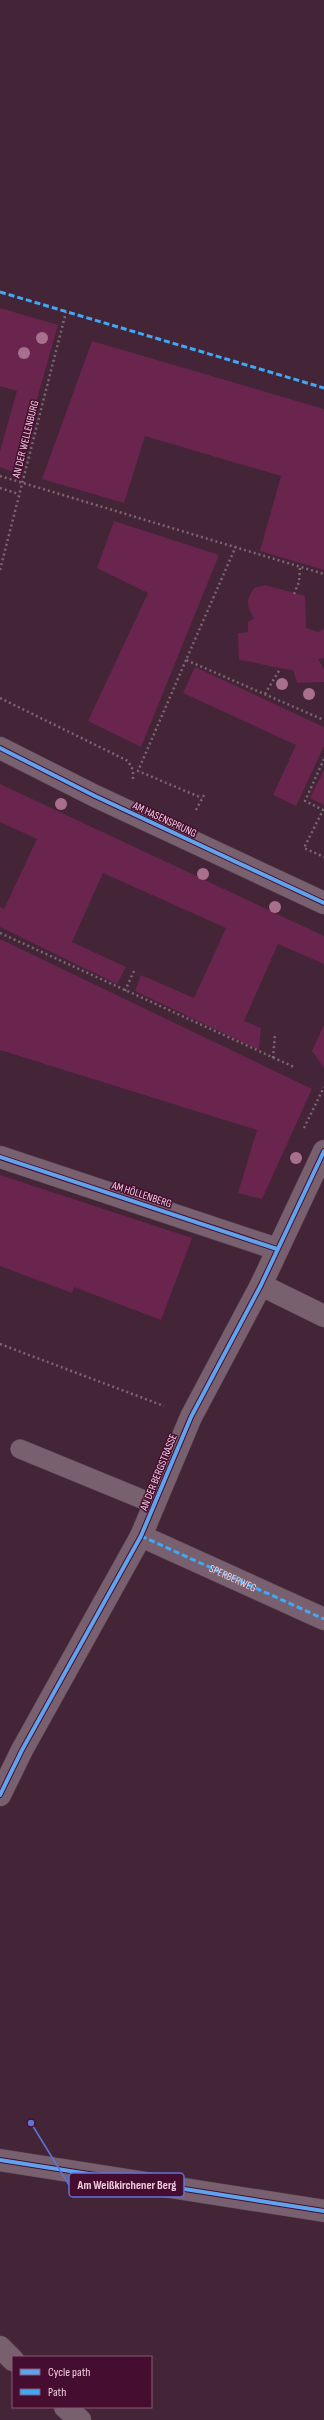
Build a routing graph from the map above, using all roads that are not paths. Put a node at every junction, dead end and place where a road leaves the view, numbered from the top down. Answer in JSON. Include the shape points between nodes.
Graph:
{"nodes":[{"id":1,"x":0,"y":748,"type":"edge"},
{"id":2,"x":324,"y":902,"type":"edge"},
{"id":3,"x":324,"y":1151,"type":"edge"},
{"id":4,"x":0,"y":1157,"type":"edge"},
{"id":5,"x":277,"y":1249,"type":"junction"},
{"id":6,"x":261,"y":1285,"type":"junction"},
{"id":7,"x":324,"y":1316,"type":"edge"},
{"id":8,"x":20,"y":1449,"type":"dead end"},
{"id":9,"x":154,"y":1504,"type":"junction"},
{"id":10,"x":141,"y":1536,"type":"junction"},
{"id":11,"x":324,"y":1619,"type":"edge"},
{"id":12,"x":0,"y":1795,"type":"edge"},
{"id":13,"x":0,"y":2160,"type":"edge"},
{"id":14,"x":324,"y":2211,"type":"edge"},
{"id":15,"x":0,"y":2347,"type":"edge"},
{"id":16,"x":12,"y":2359,"type":"edge"},
{"id":17,"x":66,"y":2408,"type":"edge"},
{"id":18,"x":80,"y":2420,"type":"edge"}],
"edges":[{"from":1,"to":2,"type":"street","name":"AM HASENSPRUNG","via":[[95,796]]},
{"from":3,"to":5,"type":"street","name":"AN DER BERGSTRASSE"},
{"from":4,"to":5,"type":"street","name":"AM HÖLLENBERG"},
{"from":5,"to":6,"type":"street","name":"AN DER BERGSTRASSE"},
{"from":6,"to":7,"type":"street"},
{"from":6,"to":9,"type":"street","name":"AN DER BERGSTRASSE","via":[[191,1416]]},
{"from":8,"to":9,"type":"lane"},
{"from":9,"to":10,"type":"street","name":"AN DER BERGSTRASSE"},
{"from":10,"to":11,"type":"street","name":"SPERBERWEG"},
{"from":10,"to":12,"type":"street","name":"AN DER BERGSTRASSE","via":[[22,1750]]},
{"from":13,"to":14,"type":"street"},
{"from":15,"to":16,"type":"street"},
{"from":17,"to":18,"type":"street"}]}
